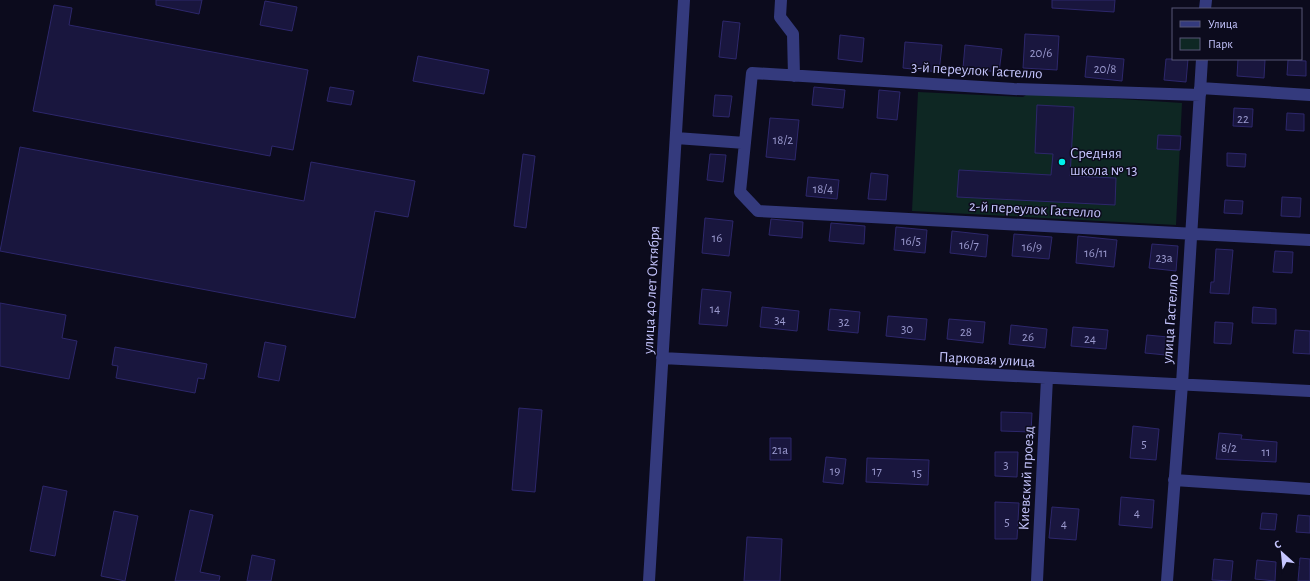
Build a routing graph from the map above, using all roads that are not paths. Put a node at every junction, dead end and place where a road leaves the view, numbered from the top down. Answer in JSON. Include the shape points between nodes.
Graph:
{"nodes":[{"id":1,"x":684,"y":0,"type":"edge"},
{"id":2,"x":781,"y":0,"type":"edge"},
{"id":3,"x":1202,"y":60,"type":"edge"},
{"id":4,"x":794,"y":76,"type":"junction"},
{"id":5,"x":1200,"y":92,"type":"junction"},
{"id":6,"x":1310,"y":95,"type":"edge"},
{"id":7,"x":676,"y":138,"type":"junction"},
{"id":8,"x":745,"y":142,"type":"junction"},
{"id":9,"x":1191,"y":233,"type":"junction"},
{"id":10,"x":1310,"y":240,"type":"edge"},
{"id":11,"x":662,"y":358,"type":"junction"},
{"id":12,"x":1047,"y":378,"type":"junction"},
{"id":13,"x":1182,"y":384,"type":"junction"},
{"id":14,"x":1310,"y":391,"type":"edge"},
{"id":15,"x":1174,"y":480,"type":"junction"},
{"id":16,"x":1310,"y":489,"type":"edge"},
{"id":17,"x":649,"y":581,"type":"edge"},
{"id":18,"x":1037,"y":581,"type":"edge"},
{"id":19,"x":1167,"y":581,"type":"edge"}],
"edges":[{"from":1,"to":7,"type":"street","name":"улица 40 лет Октября"},
{"from":2,"to":4,"type":"street","via":[[780,17],[792,34]]},
{"from":3,"to":5,"type":"street","name":"улица Гастелло"},
{"from":4,"to":5,"type":"street","name":"3-й переулок Гастелло","via":[[1014,89]]},
{"from":4,"to":8,"type":"street","name":"3-й переулок Гастелло","via":[[752,73]]},
{"from":5,"to":6,"type":"street","name":"3-й переулок Гастелло"},
{"from":5,"to":9,"type":"street","name":"улица Гастелло"},
{"from":7,"to":8,"type":"street"},
{"from":7,"to":11,"type":"street","name":"улица 40 лет Октября"},
{"from":8,"to":9,"type":"street","name":"2-й переулок Гастелло","via":[[740,192],[758,211]]},
{"from":9,"to":10,"type":"street","name":"2-й переулок Гастелло"},
{"from":9,"to":13,"type":"street","name":"улица Гастелло"},
{"from":11,"to":12,"type":"street","name":"Парковая улица"},
{"from":11,"to":17,"type":"street","name":"улица 40 лет Октября"},
{"from":12,"to":13,"type":"street","name":"Парковая улица"},
{"from":12,"to":18,"type":"street","name":"Киевский проезд"},
{"from":13,"to":14,"type":"street","name":"Парковая улица"},
{"from":13,"to":15,"type":"street","name":"улица Гастелло"},
{"from":15,"to":16,"type":"street"},
{"from":15,"to":19,"type":"street","name":"улица Гастелло"}]}
